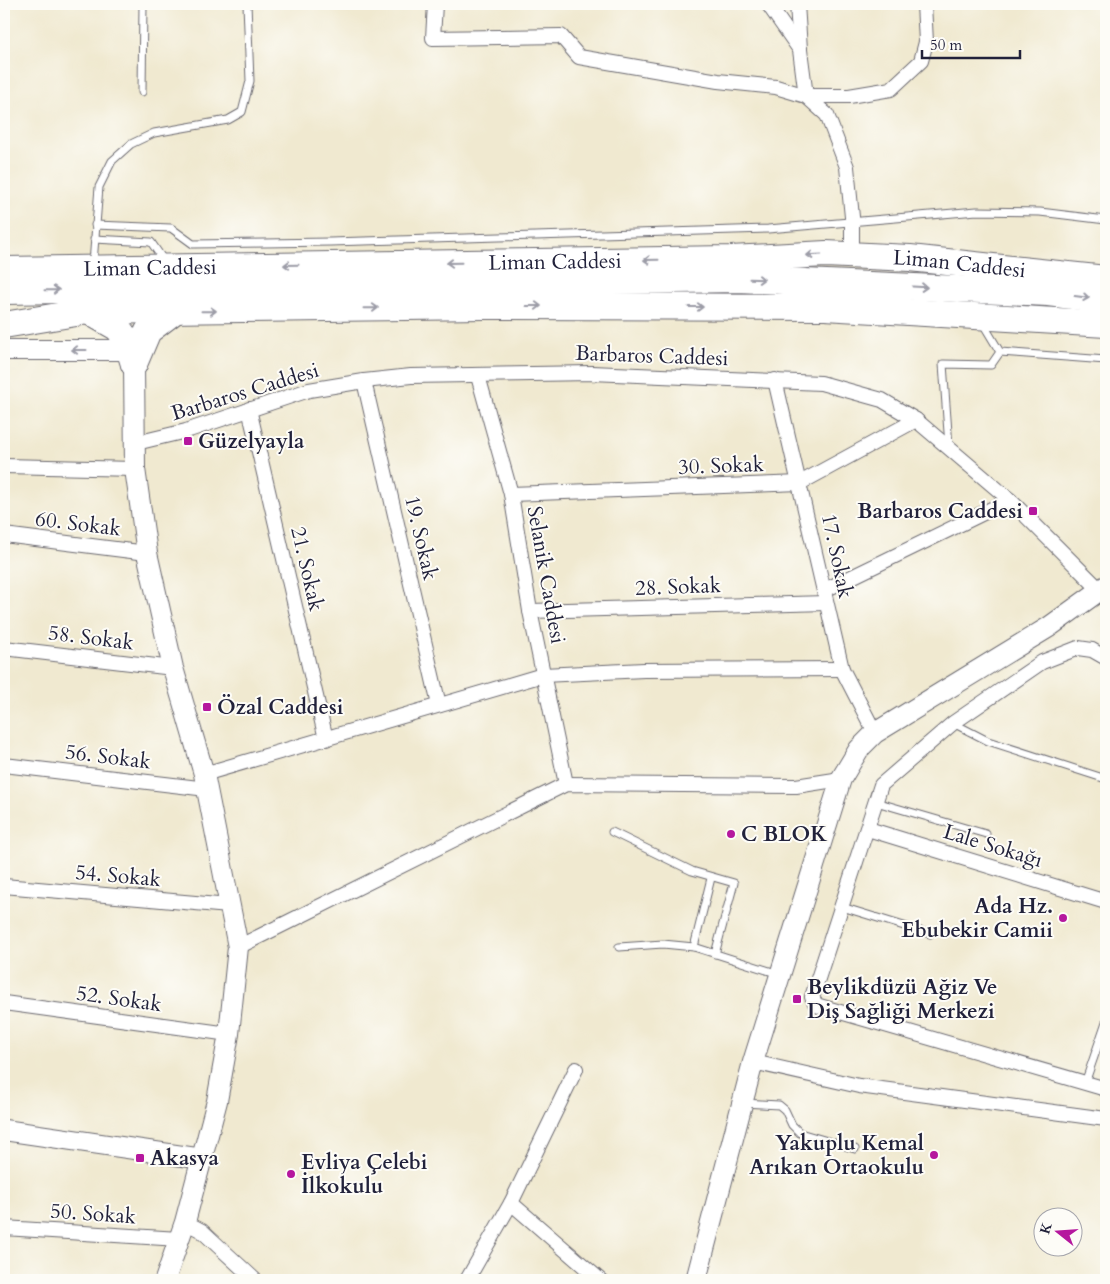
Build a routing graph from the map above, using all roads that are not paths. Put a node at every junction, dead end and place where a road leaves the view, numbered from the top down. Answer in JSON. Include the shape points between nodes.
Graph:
{"nodes":[{"id":1,"x":143,"y":4,"type":"edge"},
{"id":2,"x":247,"y":4,"type":"edge"},
{"id":3,"x":435,"y":4,"type":"edge"},
{"id":4,"x":768,"y":4,"type":"edge"},
{"id":5,"x":797,"y":4,"type":"edge"},
{"id":6,"x":924,"y":4,"type":"edge"},
{"id":7,"x":800,"y":50,"type":"junction"},
{"id":8,"x":142,"y":92,"type":"dead end"},
{"id":9,"x":806,"y":96,"type":"junction"},
{"id":10,"x":852,"y":220,"type":"junction"},
{"id":11,"x":1106,"y":220,"type":"edge"},
{"id":12,"x":95,"y":225,"type":"junction"},
{"id":13,"x":94,"y":239,"type":"junction"},
{"id":14,"x":852,"y":256,"type":"junction"},
{"id":15,"x":910,"y":258,"type":"junction"},
{"id":16,"x":1106,"y":264,"type":"edge"},
{"id":17,"x":168,"y":267,"type":"junction"},
{"id":18,"x":93,"y":269,"type":"junction"},
{"id":19,"x":4,"y":270,"type":"edge"},
{"id":20,"x":1106,"y":280,"type":"edge"},
{"id":21,"x":4,"y":290,"type":"edge"},
{"id":22,"x":1106,"y":300,"type":"edge"},
{"id":23,"x":88,"y":311,"type":"junction"},
{"id":24,"x":4,"y":312,"type":"edge"},
{"id":25,"x":173,"y":312,"type":"junction"},
{"id":26,"x":978,"y":316,"type":"junction"},
{"id":27,"x":1106,"y":324,"type":"edge"},
{"id":28,"x":4,"y":325,"type":"edge"},
{"id":29,"x":4,"y":350,"type":"edge"},
{"id":30,"x":1000,"y":352,"type":"junction"},
{"id":31,"x":131,"y":357,"type":"junction"},
{"id":32,"x":1106,"y":360,"type":"edge"},
{"id":33,"x":478,"y":376,"type":"junction"},
{"id":34,"x":364,"y":380,"type":"junction"},
{"id":35,"x":775,"y":380,"type":"junction"},
{"id":36,"x":249,"y":408,"type":"junction"},
{"id":37,"x":916,"y":420,"type":"junction"},
{"id":38,"x":136,"y":443,"type":"junction"},
{"id":39,"x":949,"y":449,"type":"junction"},
{"id":40,"x":4,"y":466,"type":"edge"},
{"id":41,"x":135,"y":469,"type":"junction"},
{"id":42,"x":800,"y":483,"type":"junction"},
{"id":43,"x":511,"y":494,"type":"junction"},
{"id":44,"x":1010,"y":500,"type":"junction"},
{"id":45,"x":4,"y":535,"type":"edge"},
{"id":46,"x":148,"y":553,"type":"junction"},
{"id":47,"x":1104,"y":588,"type":"edge"},
{"id":48,"x":826,"y":596,"type":"junction"},
{"id":49,"x":530,"y":611,"type":"junction"},
{"id":50,"x":4,"y":648,"type":"edge"},
{"id":51,"x":1106,"y":658,"type":"edge"},
{"id":52,"x":173,"y":668,"type":"junction"},
{"id":53,"x":842,"y":669,"type":"junction"},
{"id":54,"x":543,"y":675,"type":"junction"},
{"id":55,"x":439,"y":705,"type":"junction"},
{"id":56,"x":953,"y":723,"type":"junction"},
{"id":57,"x":876,"y":733,"type":"junction"},
{"id":58,"x":326,"y":739,"type":"junction"},
{"id":59,"x":4,"y":765,"type":"edge"},
{"id":60,"x":841,"y":779,"type":"junction"},
{"id":61,"x":1106,"y":779,"type":"edge"},
{"id":62,"x":205,"y":782,"type":"junction"},
{"id":63,"x":566,"y":784,"type":"junction"},
{"id":64,"x":876,"y":802,"type":"junction"},
{"id":65,"x":868,"y":829,"type":"junction"},
{"id":66,"x":612,"y":832,"type":"dead end"},
{"id":67,"x":986,"y":834,"type":"dead end"},
{"id":68,"x":711,"y":878,"type":"junction"},
{"id":69,"x":4,"y":886,"type":"edge"},
{"id":70,"x":1106,"y":887,"type":"edge"},
{"id":71,"x":1104,"y":901,"type":"edge"},
{"id":72,"x":229,"y":906,"type":"junction"},
{"id":73,"x":842,"y":907,"type":"junction"},
{"id":74,"x":930,"y":934,"type":"dead end"},
{"id":75,"x":238,"y":947,"type":"junction"},
{"id":76,"x":618,"y":947,"type":"dead end"},
{"id":77,"x":694,"y":947,"type":"junction"},
{"id":78,"x":715,"y":954,"type":"junction"},
{"id":79,"x":780,"y":974,"type":"junction"},
{"id":80,"x":4,"y":1004,"type":"edge"},
{"id":81,"x":1106,"y":1022,"type":"edge"},
{"id":82,"x":229,"y":1034,"type":"junction"},
{"id":83,"x":753,"y":1062,"type":"junction"},
{"id":84,"x":576,"y":1069,"type":"dead end"},
{"id":85,"x":1084,"y":1083,"type":"junction"},
{"id":86,"x":1106,"y":1090,"type":"edge"},
{"id":87,"x":742,"y":1103,"type":"junction"},
{"id":88,"x":1106,"y":1119,"type":"edge"},
{"id":89,"x":4,"y":1130,"type":"edge"},
{"id":90,"x":856,"y":1149,"type":"dead end"},
{"id":91,"x":203,"y":1159,"type":"junction"},
{"id":92,"x":511,"y":1203,"type":"junction"},
{"id":93,"x":4,"y":1228,"type":"edge"},
{"id":94,"x":182,"y":1230,"type":"junction"},
{"id":95,"x":165,"y":1280,"type":"edge"},
{"id":96,"x":256,"y":1280,"type":"edge"},
{"id":97,"x":468,"y":1280,"type":"edge"},
{"id":98,"x":600,"y":1280,"type":"edge"},
{"id":99,"x":696,"y":1280,"type":"edge"}],
"edges":[{"from":1,"to":8,"type":"lane"},
{"from":2,"to":12,"type":"lane","via":[[250,81],[242,112],[228,120],[154,133],[132,144],[112,161],[98,187]]},
{"from":3,"to":9,"type":"street","via":[[433,38],[561,36],[579,58],[718,81],[776,87]]},
{"from":4,"to":7,"type":"street"},
{"from":5,"to":7,"type":"street"},
{"from":6,"to":9,"type":"street","via":[[926,42],[921,61],[891,89],[849,96]]},
{"from":7,"to":9,"type":"street"},
{"from":9,"to":10,"type":"street","via":[[827,114],[847,167]]},
{"from":10,"to":11,"type":"lane","via":[[977,211],[1040,212]]},
{"from":10,"to":12,"type":"lane","via":[[768,229],[193,244],[171,228]]},
{"from":10,"to":14,"type":"street"},
{"from":12,"to":13,"type":"lane"},
{"from":13,"to":17,"type":"lane","via":[[151,242]]},
{"from":13,"to":18,"type":"lane"},
{"from":14,"to":15,"type":"highway","name":"Liman Caddesi"},
{"from":14,"to":17,"type":"highway","name":"Liman Caddesi","one_way":true},
{"from":15,"to":16,"type":"highway","via":[[974,255]]},
{"from":15,"to":20,"type":"highway","name":"Liman Caddesi"},
{"from":17,"to":18,"type":"highway","name":"Liman Caddesi"},
{"from":18,"to":19,"type":"highway","name":"Liman Caddesi"},
{"from":21,"to":22,"type":"highway","name":"Liman Caddesi","one_way":true,"via":[[738,279],[1048,293]]},
{"from":23,"to":24,"type":"highway"},
{"from":23,"to":25,"type":"highway"},
{"from":23,"to":28,"type":"highway"},
{"from":23,"to":31,"type":"highway","via":[[118,328],[126,339]]},
{"from":25,"to":26,"type":"highway","one_way":true,"via":[[484,306],[815,307]]},
{"from":25,"to":31,"type":"highway","via":[[148,332]]},
{"from":26,"to":27,"type":"highway"},
{"from":26,"to":30,"type":"lane"},
{"from":31,"to":29,"type":"street","one_way":true},
{"from":30,"to":32,"type":"lane"},
{"from":30,"to":39,"type":"lane","via":[[991,365],[943,364]]},
{"from":31,"to":38,"type":"street"},
{"from":33,"to":34,"type":"street","name":"Barbaros Caddesi"},
{"from":33,"to":35,"type":"street","name":"Barbaros Caddesi","via":[[592,373]]},
{"from":33,"to":43,"type":"street","name":"Selanik Caddesi"},
{"from":34,"to":36,"type":"street","name":"Barbaros Caddesi","via":[[309,390]]},
{"from":34,"to":55,"type":"street","name":"19. Sokak"},
{"from":35,"to":37,"type":"street","name":"Barbaros Caddesi","via":[[821,383],[882,400]]},
{"from":35,"to":42,"type":"street","name":"17. Sokak"},
{"from":36,"to":38,"type":"street","name":"Barbaros Caddesi","via":[[186,431]]},
{"from":36,"to":58,"type":"street","name":"21. Sokak"},
{"from":37,"to":39,"type":"street","name":"Barbaros Caddesi"},
{"from":37,"to":42,"type":"street","name":"30. Sokak"},
{"from":38,"to":41,"type":"street"},
{"from":39,"to":44,"type":"street","name":"Barbaros Caddesi"},
{"from":40,"to":41,"type":"street"},
{"from":41,"to":46,"type":"street"},
{"from":42,"to":43,"type":"street","name":"30. Sokak"},
{"from":42,"to":48,"type":"street","name":"17. Sokak"},
{"from":43,"to":49,"type":"street","name":"Selanik Caddesi"},
{"from":44,"to":47,"type":"street","name":"Barbaros Caddesi"},
{"from":44,"to":48,"type":"street","name":"28. Sokak"},
{"from":45,"to":46,"type":"street","name":"60. Sokak"},
{"from":46,"to":52,"type":"street"},
{"from":47,"to":57,"type":"street","via":[[1049,627]]},
{"from":48,"to":49,"type":"street","name":"28. Sokak"},
{"from":48,"to":53,"type":"street","name":"17. Sokak"},
{"from":49,"to":54,"type":"street","name":"Selanik Caddesi"},
{"from":50,"to":52,"type":"street","name":"58. Sokak"},
{"from":51,"to":56,"type":"street","via":[[1092,650],[1078,648],[1042,662]]},
{"from":52,"to":62,"type":"street"},
{"from":53,"to":54,"type":"street","via":[[644,670]]},
{"from":53,"to":57,"type":"street","name":"17. Sokak"},
{"from":54,"to":55,"type":"street"},
{"from":54,"to":63,"type":"street","name":"Selanik Caddesi"},
{"from":55,"to":58,"type":"street"},
{"from":56,"to":61,"type":"lane","via":[[988,741]]},
{"from":56,"to":64,"type":"street","via":[[882,785]]},
{"from":57,"to":60,"type":"street","via":[[859,749]]},
{"from":58,"to":62,"type":"street"},
{"from":59,"to":62,"type":"street","name":"56. Sokak"},
{"from":60,"to":63,"type":"street","via":[[796,786]]},
{"from":60,"to":79,"type":"street"},
{"from":62,"to":72,"type":"street"},
{"from":63,"to":75,"type":"street"},
{"from":64,"to":65,"type":"street"},
{"from":64,"to":67,"type":"lane"},
{"from":65,"to":71,"type":"street","name":"Lale Sokağı"},
{"from":65,"to":73,"type":"street"},
{"from":66,"to":68,"type":"lane","via":[[692,872]]},
{"from":68,"to":77,"type":"lane"},
{"from":68,"to":78,"type":"lane","via":[[734,883]]},
{"from":69,"to":72,"type":"street","name":"54. Sokak"},
{"from":70,"to":71,"type":"lane"},
{"from":72,"to":75,"type":"street"},
{"from":73,"to":74,"type":"lane"},
{"from":73,"to":85,"type":"street","via":[[812,997],[816,1006]]},
{"from":75,"to":82,"type":"street"},
{"from":76,"to":77,"type":"lane","via":[[663,944]]},
{"from":77,"to":78,"type":"lane"},
{"from":78,"to":79,"type":"lane"},
{"from":79,"to":83,"type":"street"},
{"from":80,"to":82,"type":"street","name":"52. Sokak"},
{"from":81,"to":85,"type":"lane"},
{"from":82,"to":91,"type":"street"},
{"from":83,"to":87,"type":"street"},
{"from":83,"to":88,"type":"street","via":[[859,1086]]},
{"from":84,"to":92,"type":"street"},
{"from":85,"to":86,"type":"street"},
{"from":87,"to":90,"type":"lane","via":[[779,1105],[800,1133]]},
{"from":87,"to":99,"type":"street"},
{"from":89,"to":91,"type":"street"},
{"from":91,"to":94,"type":"street"},
{"from":92,"to":97,"type":"street"},
{"from":92,"to":98,"type":"street"},
{"from":93,"to":94,"type":"street","name":"50. Sokak"},
{"from":94,"to":95,"type":"street"},
{"from":94,"to":96,"type":"street","via":[[202,1231]]}]}
